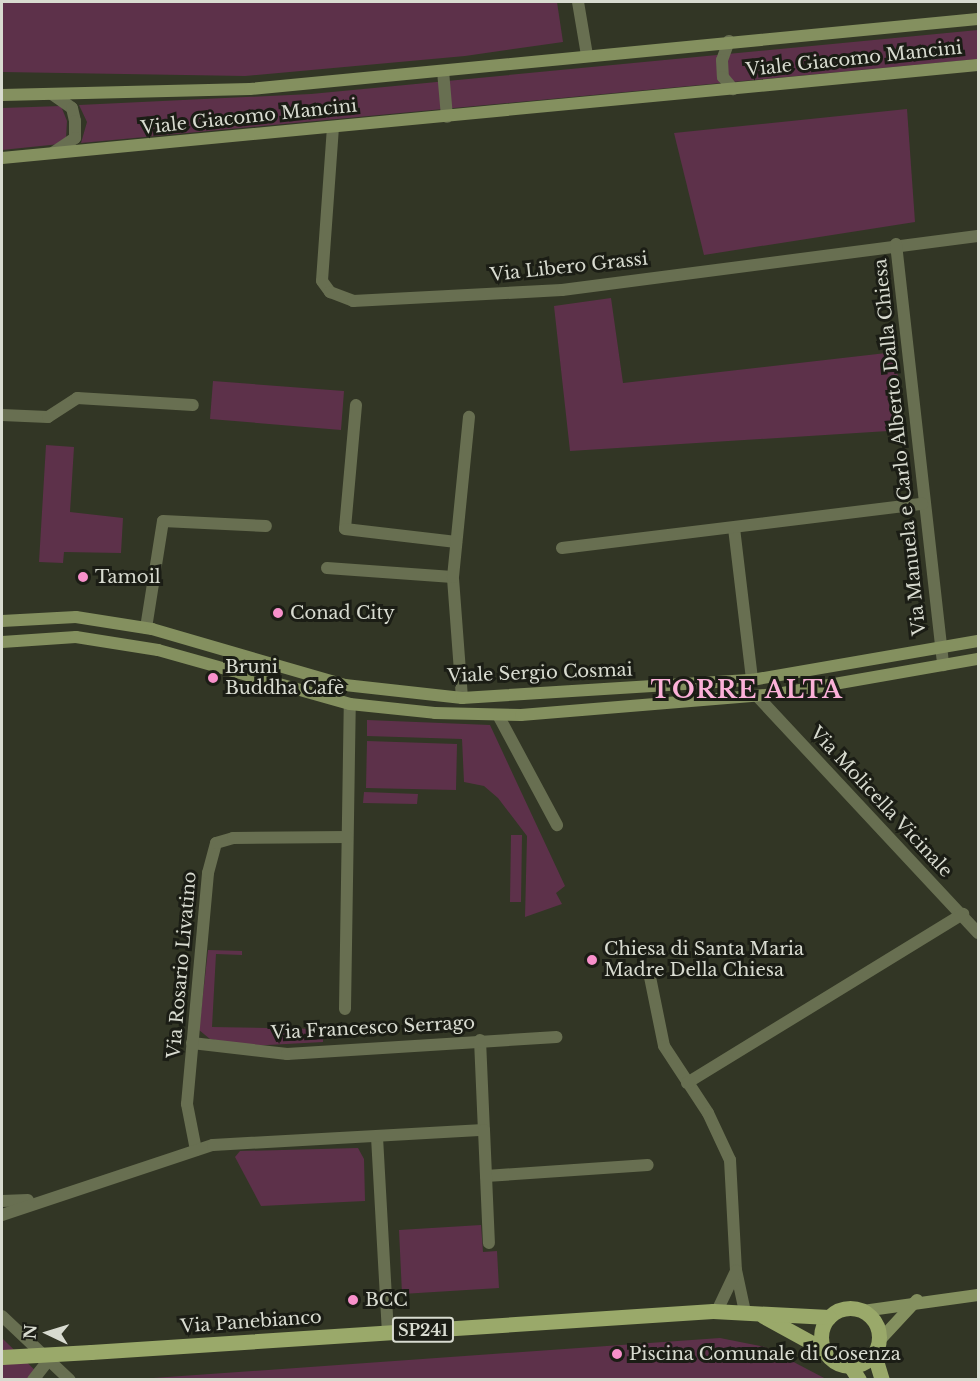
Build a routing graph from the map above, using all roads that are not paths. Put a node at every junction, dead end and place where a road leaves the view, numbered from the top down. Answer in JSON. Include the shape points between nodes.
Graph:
{"nodes":[{"id":1,"x":578,"y":2,"type":"edge"},
{"id":2,"x":978,"y":19,"type":"edge"},
{"id":3,"x":729,"y":42,"type":"junction"},
{"id":4,"x":587,"y":55,"type":"junction"},
{"id":5,"x":978,"y":65,"type":"edge"},
{"id":6,"x":443,"y":71,"type":"junction"},
{"id":7,"x":733,"y":89,"type":"junction"},
{"id":8,"x":52,"y":94,"type":"junction"},
{"id":9,"x":2,"y":95,"type":"edge"},
{"id":10,"x":447,"y":117,"type":"junction"},
{"id":11,"x":333,"y":127,"type":"junction"},
{"id":12,"x":53,"y":153,"type":"junction"},
{"id":13,"x":2,"y":158,"type":"edge"},
{"id":14,"x":978,"y":236,"type":"edge"},
{"id":15,"x":896,"y":244,"type":"junction"},
{"id":16,"x":193,"y":405,"type":"dead end"},
{"id":17,"x":356,"y":405,"type":"dead end"},
{"id":18,"x":2,"y":415,"type":"edge"},
{"id":19,"x":469,"y":417,"type":"dead end"},
{"id":20,"x":922,"y":504,"type":"junction"},
{"id":21,"x":266,"y":526,"type":"dead end"},
{"id":22,"x":734,"y":528,"type":"junction"},
{"id":23,"x":456,"y":542,"type":"junction"},
{"id":24,"x":562,"y":548,"type":"dead end"},
{"id":25,"x":327,"y":568,"type":"dead end"},
{"id":26,"x":453,"y":577,"type":"junction"},
{"id":27,"x":2,"y":621,"type":"edge"},
{"id":28,"x":146,"y":628,"type":"junction"},
{"id":29,"x":978,"y":640,"type":"edge"},
{"id":30,"x":2,"y":642,"type":"edge"},
{"id":31,"x":941,"y":647,"type":"junction"},
{"id":32,"x":978,"y":659,"type":"edge"},
{"id":33,"x":943,"y":665,"type":"junction"},
{"id":34,"x":753,"y":680,"type":"junction"},
{"id":35,"x":757,"y":696,"type":"junction"},
{"id":36,"x":462,"y":698,"type":"junction"},
{"id":37,"x":350,"y":704,"type":"junction"},
{"id":38,"x":498,"y":715,"type":"junction"},
{"id":39,"x":557,"y":825,"type":"dead end"},
{"id":40,"x":347,"y":837,"type":"junction"},
{"id":41,"x":963,"y":914,"type":"junction"},
{"id":42,"x":978,"y":933,"type":"edge"},
{"id":43,"x":650,"y":977,"type":"dead end"},
{"id":44,"x":345,"y":1009,"type":"dead end"},
{"id":45,"x":556,"y":1037,"type":"dead end"},
{"id":46,"x":480,"y":1040,"type":"junction"},
{"id":47,"x":192,"y":1043,"type":"junction"},
{"id":48,"x":687,"y":1083,"type":"junction"},
{"id":49,"x":484,"y":1130,"type":"junction"},
{"id":50,"x":377,"y":1137,"type":"junction"},
{"id":51,"x":196,"y":1150,"type":"junction"},
{"id":52,"x":648,"y":1165,"type":"dead end"},
{"id":53,"x":486,"y":1176,"type":"junction"},
{"id":54,"x":36,"y":1200,"type":"junction"},
{"id":55,"x":2,"y":1201,"type":"edge"},
{"id":56,"x":2,"y":1215,"type":"edge"},
{"id":57,"x":489,"y":1243,"type":"dead end"},
{"id":58,"x":736,"y":1269,"type":"junction"},
{"id":59,"x":978,"y":1295,"type":"edge"},
{"id":60,"x":917,"y":1300,"type":"junction"},
{"id":61,"x":717,"y":1311,"type":"junction"},
{"id":62,"x":863,"y":1311,"type":"junction"},
{"id":63,"x":750,"y":1312,"type":"junction"},
{"id":64,"x":2,"y":1316,"type":"edge"},
{"id":65,"x":829,"y":1317,"type":"junction"},
{"id":66,"x":388,"y":1332,"type":"junction"},
{"id":67,"x":877,"y":1347,"type":"junction"},
{"id":68,"x":823,"y":1349,"type":"junction"},
{"id":69,"x":53,"y":1354,"type":"junction"},
{"id":70,"x":2,"y":1357,"type":"edge"},
{"id":71,"x":855,"y":1373,"type":"edge"},
{"id":72,"x":33,"y":1380,"type":"edge"},
{"id":73,"x":70,"y":1380,"type":"edge"},
{"id":74,"x":882,"y":1380,"type":"edge"}],
"edges":[{"from":1,"to":4,"type":"street"},
{"from":2,"to":3,"type":"street","name":"Viale Giacomo Mancini"},
{"from":3,"to":4,"type":"street","name":"Viale Giacomo Mancini"},
{"from":3,"to":7,"type":"street","name":"Viale Giacomo Mancini","via":[[723,77]]},
{"from":4,"to":6,"type":"street","name":"Viale Giacomo Mancini"},
{"from":5,"to":7,"type":"street","name":"Viale Giacomo Mancini"},
{"from":6,"to":8,"type":"street","name":"Viale Giacomo Mancini","via":[[250,89]]},
{"from":6,"to":10,"type":"street"},
{"from":7,"to":10,"type":"street","name":"Viale Giacomo Mancini"},
{"from":8,"to":9,"type":"street","name":"Viale Giacomo Mancini"},
{"from":8,"to":12,"type":"street","via":[[72,108],[75,121],[75,138]]},
{"from":10,"to":11,"type":"street","name":"Viale Giacomo Mancini"},
{"from":11,"to":12,"type":"street","name":"Viale Giacomo Mancini"},
{"from":11,"to":15,"type":"street","name":"Via Libero Grassi","via":[[322,281],[330,292],[353,301],[562,290]]},
{"from":12,"to":13,"type":"street","name":"Viale Giacomo Mancini"},
{"from":14,"to":15,"type":"street","name":"Via Libero Grassi"},
{"from":15,"to":20,"type":"street","name":"Via Manuela e Carlo Alberto Dalla Chiesa"},
{"from":16,"to":18,"type":"street","via":[[77,398],[48,417]]},
{"from":17,"to":23,"type":"street","via":[[345,529]]},
{"from":19,"to":23,"type":"street"},
{"from":20,"to":22,"type":"street"},
{"from":20,"to":31,"type":"street","name":"Via Manuela e Carlo Alberto Dalla Chiesa"},
{"from":21,"to":28,"type":"street","via":[[164,521]]},
{"from":22,"to":24,"type":"street"},
{"from":22,"to":34,"type":"street"},
{"from":23,"to":26,"type":"street"},
{"from":25,"to":26,"type":"street"},
{"from":26,"to":36,"type":"street"},
{"from":27,"to":28,"type":"street","name":"Viale Sergio Cosmai","via":[[76,617]]},
{"from":28,"to":36,"type":"street","name":"Viale Sergio Cosmai","via":[[345,685]]},
{"from":29,"to":31,"type":"street","name":"Viale Sergio Cosmai"},
{"from":30,"to":37,"type":"street","name":"Viale Sergio Cosmai","via":[[76,637],[158,650]]},
{"from":31,"to":33,"type":"street","name":"Via Manuela e Carlo Alberto Dalla Chiesa"},
{"from":31,"to":34,"type":"street","name":"Viale Sergio Cosmai"},
{"from":32,"to":33,"type":"street","name":"Viale Sergio Cosmai"},
{"from":33,"to":35,"type":"street","name":"Viale Sergio Cosmai"},
{"from":34,"to":36,"type":"street","name":"Viale Sergio Cosmai"},
{"from":35,"to":38,"type":"street","name":"Viale Sergio Cosmai"},
{"from":35,"to":41,"type":"street","name":"Via Molicella Vicinale"},
{"from":37,"to":38,"type":"street","name":"Viale Sergio Cosmai"},
{"from":37,"to":40,"type":"street"},
{"from":38,"to":39,"type":"street"},
{"from":40,"to":44,"type":"street"},
{"from":40,"to":47,"type":"street","name":"Via Rosario Livatino","via":[[233,838],[216,843],[208,873]]},
{"from":41,"to":42,"type":"street","name":"Via Molicella Vicinale"},
{"from":41,"to":48,"type":"street"},
{"from":43,"to":48,"type":"street","via":[[664,1046]]},
{"from":45,"to":46,"type":"street","name":"Via Francesco Serrago"},
{"from":46,"to":47,"type":"street","name":"Via Francesco Serrago","via":[[286,1054]]},
{"from":46,"to":49,"type":"street"},
{"from":47,"to":51,"type":"street","name":"Via Rosario Livatino","via":[[188,1104]]},
{"from":48,"to":58,"type":"street","via":[[708,1113],[730,1160]]},
{"from":49,"to":50,"type":"street"},
{"from":49,"to":53,"type":"street"},
{"from":50,"to":51,"type":"street","via":[[213,1145]]},
{"from":50,"to":66,"type":"street"},
{"from":51,"to":54,"type":"street"},
{"from":52,"to":53,"type":"street"},
{"from":53,"to":57,"type":"street"},
{"from":54,"to":55,"type":"street"},
{"from":54,"to":56,"type":"street"},
{"from":58,"to":61,"type":"street"},
{"from":58,"to":63,"type":"street"},
{"from":59,"to":60,"type":"street"},
{"from":60,"to":62,"type":"street"},
{"from":60,"to":67,"type":"street"},
{"from":61,"to":63,"type":"main road","name":"Via Panebianco","number":"SP241"},
{"from":61,"to":66,"type":"main road","name":"Via Panebianco","number":"SP241"},
{"from":62,"to":65,"type":"main road","via":[[845,1308]]},
{"from":62,"to":67,"type":"main road","via":[[876,1323]]},
{"from":63,"to":65,"type":"main road","name":"Via Panebianco"},
{"from":63,"to":68,"type":"main road","name":"Via Panebianco"},
{"from":64,"to":73,"type":"street"},
{"from":65,"to":68,"type":"main road","via":[[821,1332]]},
{"from":66,"to":69,"type":"main road","name":"Via Panebianco","number":"SP241","bridge":true},
{"from":67,"to":71,"type":"main road"},
{"from":67,"to":74,"type":"main road"},
{"from":68,"to":71,"type":"main road","via":[[834,1362]]},
{"from":69,"to":70,"type":"main road","name":"Via Panebianco","number":"SP241","bridge":true},
{"from":69,"to":72,"type":"street","bridge":true}]}
